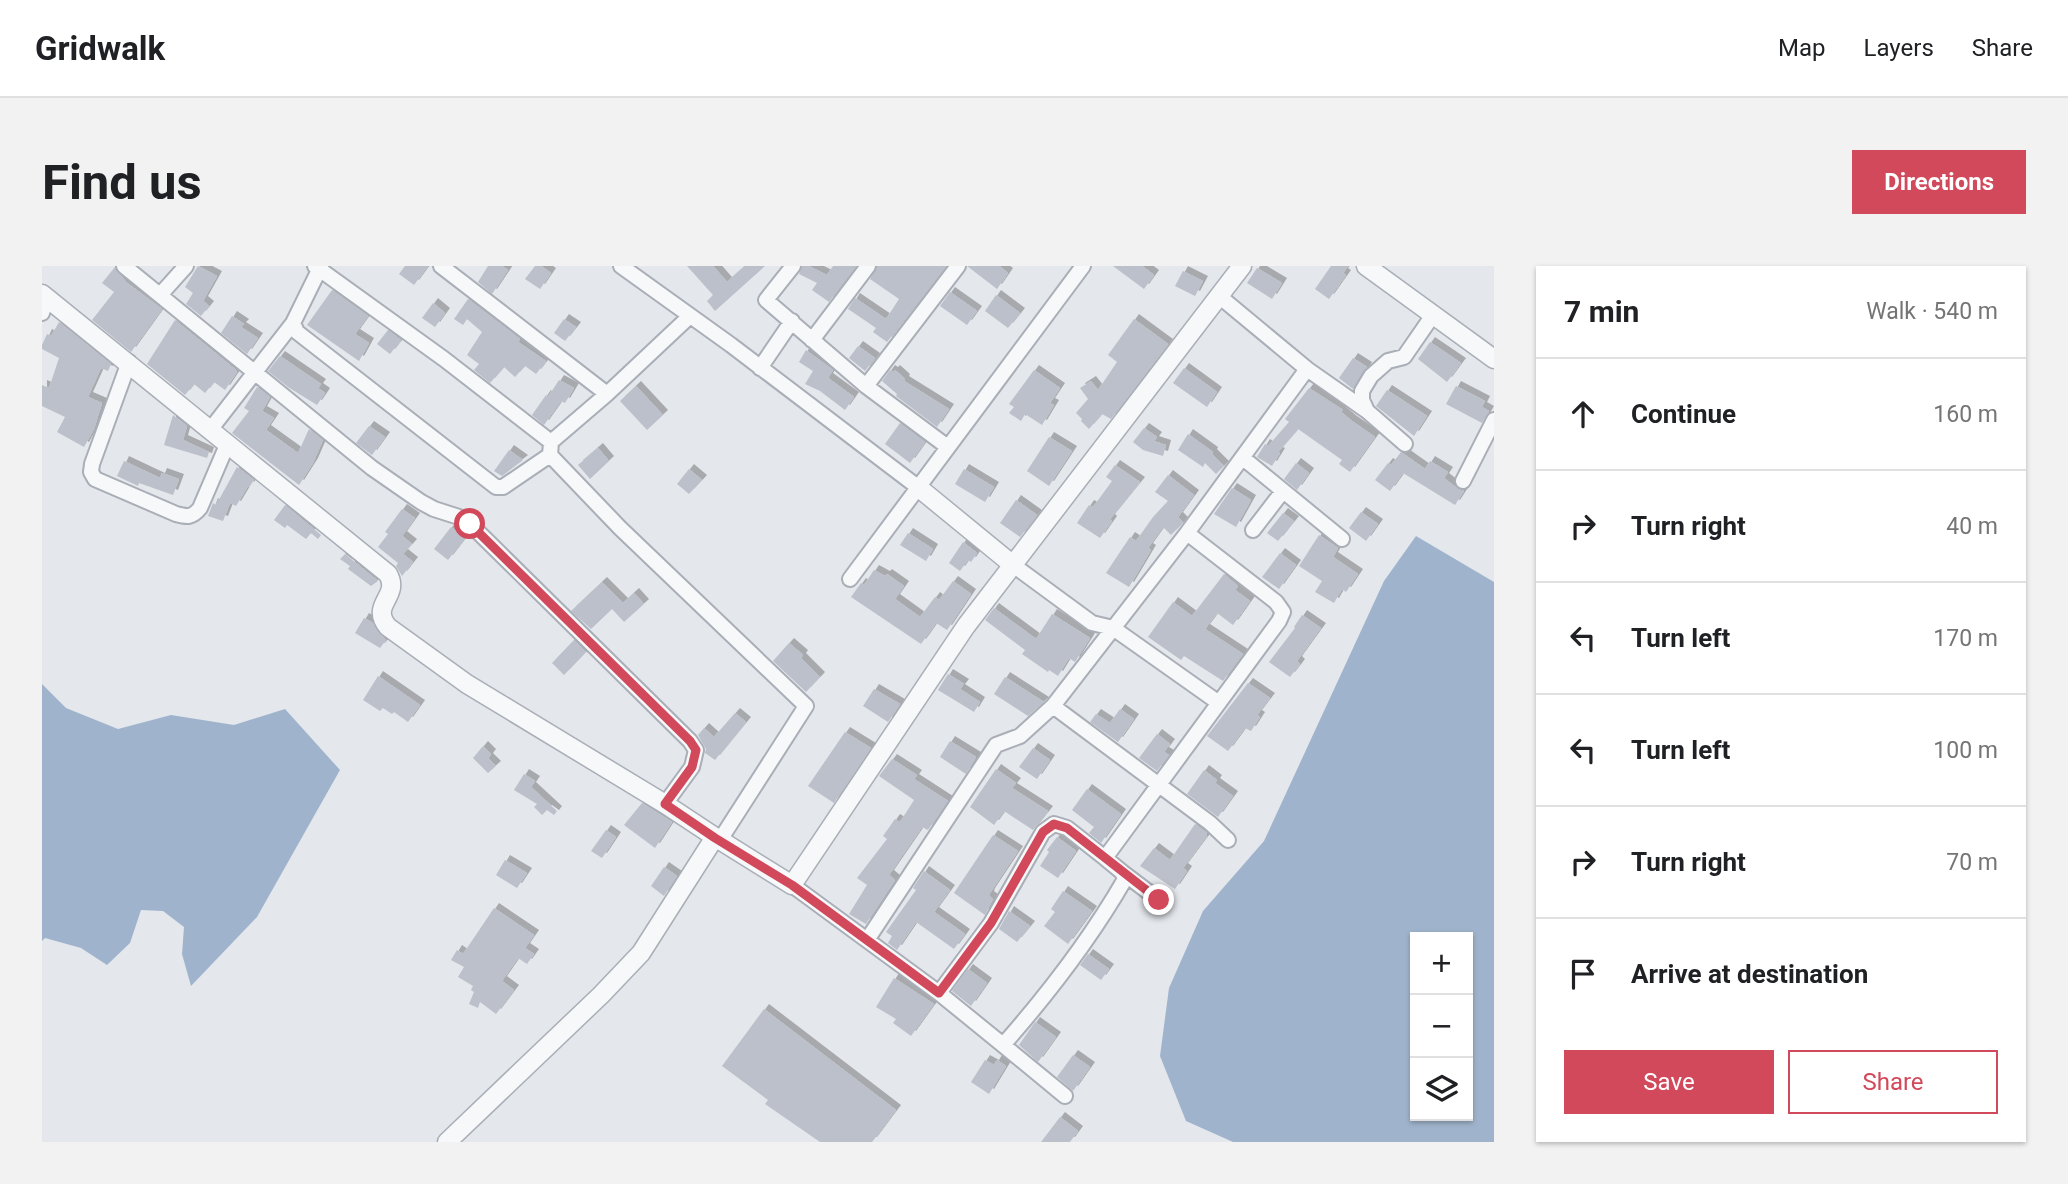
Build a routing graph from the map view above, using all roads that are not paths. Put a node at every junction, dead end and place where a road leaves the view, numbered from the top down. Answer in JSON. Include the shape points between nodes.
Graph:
{"nodes":[{"id":1,"x":124,"y":266,"type":"edge"},
{"id":2,"x":186,"y":266,"type":"edge"},
{"id":3,"x":441,"y":266,"type":"edge"},
{"id":4,"x":621,"y":266,"type":"edge"},
{"id":5,"x":793,"y":266,"type":"edge"},
{"id":6,"x":868,"y":266,"type":"edge"},
{"id":7,"x":958,"y":266,"type":"edge"},
{"id":8,"x":1083,"y":266,"type":"edge"},
{"id":9,"x":1242,"y":266,"type":"edge"},
{"id":10,"x":1366,"y":266,"type":"edge"},
{"id":11,"x":319,"y":267,"type":"edge"},
{"id":12,"x":160,"y":295,"type":"junction"},
{"id":13,"x":1219,"y":296,"type":"junction"},
{"id":14,"x":44,"y":302,"type":"edge"},
{"id":15,"x":1433,"y":315,"type":"junction"},
{"id":16,"x":690,"y":316,"type":"junction"},
{"id":17,"x":792,"y":321,"type":"junction"},
{"id":18,"x":293,"y":323,"type":"junction"},
{"id":19,"x":812,"y":340,"type":"junction"},
{"id":20,"x":1494,"y":359,"type":"edge"},
{"id":21,"x":129,"y":362,"type":"junction"},
{"id":22,"x":760,"y":368,"type":"junction"},
{"id":23,"x":1307,"y":369,"type":"junction"},
{"id":24,"x":255,"y":372,"type":"junction"},
{"id":25,"x":866,"y":386,"type":"junction"},
{"id":26,"x":607,"y":394,"type":"junction"},
{"id":27,"x":1367,"y":411,"type":"junction"},
{"id":28,"x":1494,"y":420,"type":"edge"},
{"id":29,"x":210,"y":430,"type":"junction"},
{"id":30,"x":1405,"y":444,"type":"dead end"},
{"id":31,"x":227,"y":445,"type":"junction"},
{"id":32,"x":945,"y":446,"type":"dead end"},
{"id":33,"x":551,"y":449,"type":"junction"},
{"id":34,"x":1243,"y":458,"type":"junction"},
{"id":35,"x":1463,"y":481,"type":"dead end"},
{"id":36,"x":919,"y":488,"type":"junction"},
{"id":37,"x":1283,"y":491,"type":"junction"},
{"id":38,"x":1253,"y":530,"type":"dead end"},
{"id":39,"x":1187,"y":533,"type":"junction"},
{"id":40,"x":1342,"y":539,"type":"dead end"},
{"id":41,"x":1013,"y":565,"type":"junction"},
{"id":42,"x":850,"y":579,"type":"dead end"},
{"id":43,"x":1114,"y":628,"type":"junction"},
{"id":44,"x":1219,"y":703,"type":"junction"},
{"id":45,"x":1053,"y":706,"type":"junction"},
{"id":46,"x":1160,"y":785,"type":"junction"},
{"id":47,"x":665,"y":804,"type":"junction"},
{"id":48,"x":717,"y":839,"type":"junction"},
{"id":49,"x":1228,"y":841,"type":"dead end"},
{"id":50,"x":1105,"y":858,"type":"junction"},
{"id":51,"x":1122,"y":872,"type":"junction"},
{"id":52,"x":792,"y":885,"type":"junction"},
{"id":53,"x":1159,"y":900,"type":"dead end"},
{"id":54,"x":867,"y":940,"type":"junction"},
{"id":55,"x":939,"y":993,"type":"junction"},
{"id":56,"x":1003,"y":1045,"type":"junction"},
{"id":57,"x":1065,"y":1096,"type":"dead end"},
{"id":58,"x":447,"y":1142,"type":"edge"}],
"edges":[{"from":1,"to":12,"type":"street"},
{"from":2,"to":12,"type":"street"},
{"from":3,"to":26,"type":"street"},
{"from":4,"to":16,"type":"street"},
{"from":5,"to":17,"type":"street","via":[[766,300]]},
{"from":6,"to":19,"type":"street"},
{"from":7,"to":25,"type":"street"},
{"from":8,"to":36,"type":"street"},
{"from":9,"to":13,"type":"street"},
{"from":10,"to":15,"type":"street"},
{"from":11,"to":18,"type":"street"},
{"from":11,"to":33,"type":"street","via":[[444,359]]},
{"from":12,"to":24,"type":"street"},
{"from":13,"to":23,"type":"street"},
{"from":13,"to":41,"type":"street"},
{"from":14,"to":21,"type":"street"},
{"from":15,"to":20,"type":"street"},
{"from":15,"to":27,"type":"street","via":[[1404,357],[1388,361],[1371,376],[1362,391]]},
{"from":16,"to":22,"type":"street"},
{"from":16,"to":26,"type":"street"},
{"from":17,"to":19,"type":"street"},
{"from":17,"to":22,"type":"street"},
{"from":18,"to":24,"type":"street"},
{"from":18,"to":33,"type":"street","via":[[297,332],[496,487],[503,487]]},
{"from":19,"to":25,"type":"street"},
{"from":21,"to":29,"type":"street"},
{"from":21,"to":31,"type":"street","via":[[92,464],[95,479],[187,517],[200,509]]},
{"from":22,"to":36,"type":"street"},
{"from":23,"to":27,"type":"street"},
{"from":23,"to":34,"type":"street"},
{"from":24,"to":29,"type":"street"},
{"from":24,"to":47,"type":"street","via":[[372,468],[421,502],[470,524],[690,741],[696,750],[692,767]]},
{"from":25,"to":32,"type":"street"},
{"from":26,"to":33,"type":"street"},
{"from":27,"to":30,"type":"street"},
{"from":28,"to":35,"type":"street"},
{"from":29,"to":31,"type":"street"},
{"from":31,"to":47,"type":"street","via":[[388,573],[392,589],[380,610],[388,627],[467,684]]},
{"from":33,"to":48,"type":"street","via":[[620,528],[806,706]]},
{"from":34,"to":37,"type":"street"},
{"from":34,"to":39,"type":"street"},
{"from":36,"to":41,"type":"street"},
{"from":36,"to":42,"type":"street"},
{"from":37,"to":38,"type":"street"},
{"from":37,"to":40,"type":"street"},
{"from":39,"to":43,"type":"street"},
{"from":39,"to":44,"type":"street","via":[[1283,611]]},
{"from":41,"to":43,"type":"street","via":[[1093,623]]},
{"from":41,"to":52,"type":"street","via":[[966,626]]},
{"from":43,"to":44,"type":"street"},
{"from":43,"to":45,"type":"street"},
{"from":44,"to":46,"type":"street"},
{"from":45,"to":46,"type":"street"},
{"from":45,"to":54,"type":"street","via":[[1020,737],[996,745]]},
{"from":46,"to":49,"type":"street"},
{"from":46,"to":50,"type":"street"},
{"from":47,"to":48,"type":"street"},
{"from":48,"to":52,"type":"street"},
{"from":48,"to":58,"type":"street","via":[[641,953]]},
{"from":50,"to":51,"type":"street"},
{"from":50,"to":55,"type":"street","via":[[1067,828],[1054,824],[1043,832],[991,923]]},
{"from":51,"to":53,"type":"street"},
{"from":51,"to":56,"type":"street","via":[[1125,879],[1085,940]]},
{"from":52,"to":54,"type":"street"},
{"from":54,"to":55,"type":"street"},
{"from":55,"to":56,"type":"street"},
{"from":56,"to":57,"type":"street"}]}
